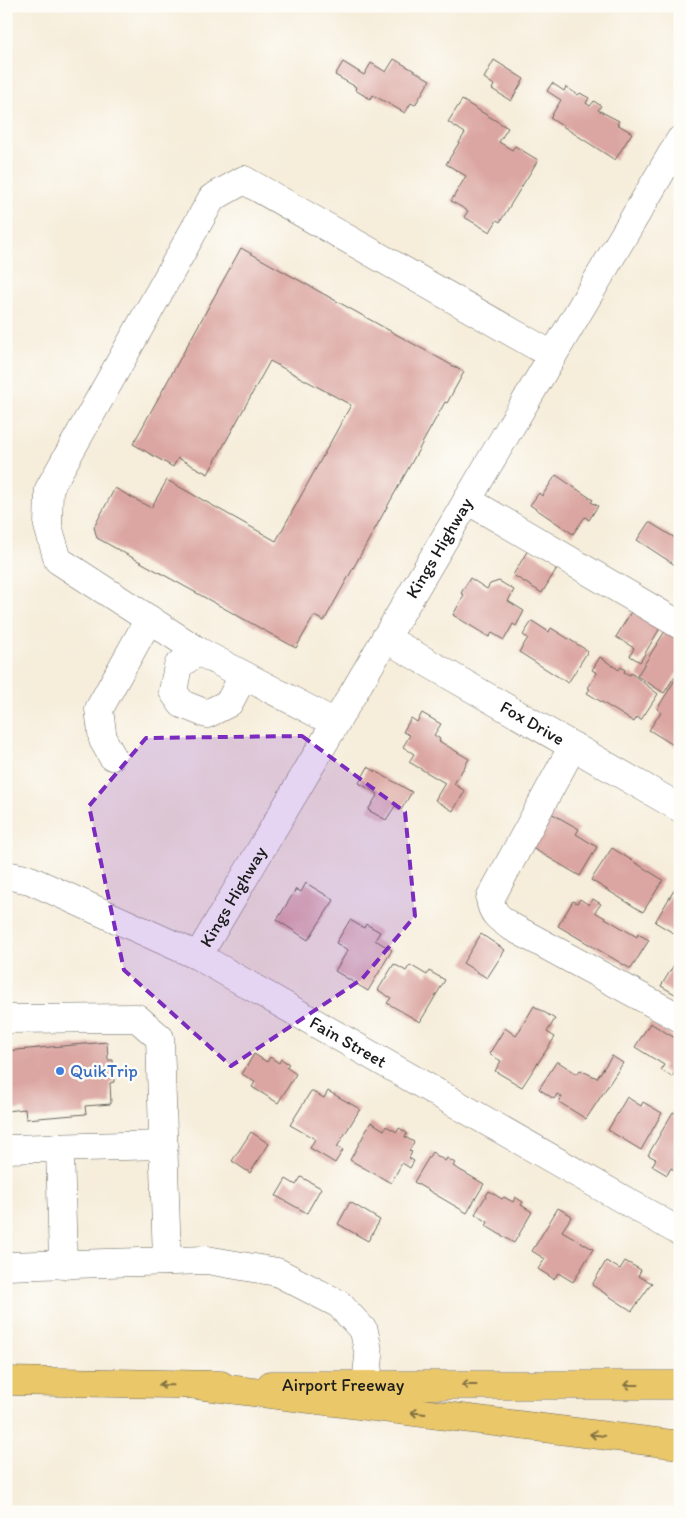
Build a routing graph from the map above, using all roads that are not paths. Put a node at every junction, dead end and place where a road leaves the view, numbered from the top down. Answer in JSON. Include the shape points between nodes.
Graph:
{"nodes":[{"id":1,"x":680,"y":140,"type":"edge"},
{"id":2,"x":670,"y":178,"type":"edge"},
{"id":3,"x":552,"y":355,"type":"junction"},
{"id":4,"x":467,"y":500,"type":"junction"},
{"id":5,"x":149,"y":619,"type":"junction"},
{"id":6,"x":680,"y":625,"type":"edge"},
{"id":7,"x":386,"y":638,"type":"junction"},
{"id":8,"x":198,"y":650,"type":"junction"},
{"id":9,"x":243,"y":676,"type":"junction"},
{"id":10,"x":335,"y":723,"type":"junction"},
{"id":11,"x":572,"y":746,"type":"junction"},
{"id":12,"x":112,"y":756,"type":"dead end"},
{"id":13,"x":680,"y":808,"type":"edge"},
{"id":14,"x":6,"y":875,"type":"edge"},
{"id":15,"x":198,"y":956,"type":"junction"},
{"id":16,"x":680,"y":1018,"type":"edge"},
{"id":17,"x":6,"y":1019,"type":"edge"},
{"id":18,"x":164,"y":1145,"type":"junction"},
{"id":19,"x":60,"y":1148,"type":"junction"},
{"id":20,"x":6,"y":1149,"type":"edge"},
{"id":21,"x":680,"y":1232,"type":"edge"},
{"id":22,"x":167,"y":1261,"type":"junction"},
{"id":23,"x":63,"y":1265,"type":"junction"},
{"id":24,"x":6,"y":1266,"type":"edge"},
{"id":25,"x":6,"y":1381,"type":"edge"},
{"id":26,"x":196,"y":1385,"type":"junction"},
{"id":27,"x":366,"y":1385,"type":"junction"},
{"id":28,"x":680,"y":1385,"type":"edge"},
{"id":29,"x":680,"y":1445,"type":"edge"}],
"edges":[{"from":1,"to":2,"type":"street","name":"Kings Highway"},
{"from":2,"to":3,"type":"street","name":"Kings Highway"},
{"from":3,"to":4,"type":"street","name":"Kings Highway"},
{"from":3,"to":5,"type":"street","via":[[244,180],[212,198],[50,489],[48,526],[58,560]]},
{"from":4,"to":6,"type":"street"},
{"from":4,"to":7,"type":"street","name":"Kings Highway"},
{"from":5,"to":8,"type":"street"},
{"from":5,"to":12,"type":"street","via":[[99,709],[103,740]]},
{"from":7,"to":10,"type":"street","name":"Kings Highway"},
{"from":7,"to":11,"type":"street","name":"Fox Drive"},
{"from":8,"to":9,"type":"street"},
{"from":8,"to":9,"type":"street","via":[[178,666],[173,691],[182,704],[207,714],[229,703]]},
{"from":9,"to":10,"type":"street"},
{"from":10,"to":15,"type":"street","name":"Kings Highway"},
{"from":11,"to":13,"type":"street","name":"Fox Drive"},
{"from":11,"to":16,"type":"street","via":[[490,899],[491,908],[494,915],[510,926]]},
{"from":14,"to":15,"type":"street","name":"Fain Street","via":[[30,880]]},
{"from":15,"to":21,"type":"street","name":"Fain Street"},
{"from":17,"to":18,"type":"street","via":[[137,1018],[160,1038]]},
{"from":18,"to":19,"type":"street"},
{"from":18,"to":22,"type":"street"},
{"from":19,"to":20,"type":"street"},
{"from":19,"to":23,"type":"street"},
{"from":22,"to":23,"type":"street"},
{"from":22,"to":27,"type":"street","via":[[207,1260],[277,1272],[339,1304],[364,1331],[369,1356]]},
{"from":23,"to":24,"type":"street"},
{"from":26,"to":25,"type":"main road","name":"Airport Freeway","one_way":true},
{"from":26,"to":27,"type":"main road","name":"Airport Freeway"},
{"from":29,"to":26,"type":"main road","one_way":true},
{"from":28,"to":27,"type":"main road","name":"Airport Freeway","one_way":true}]}
